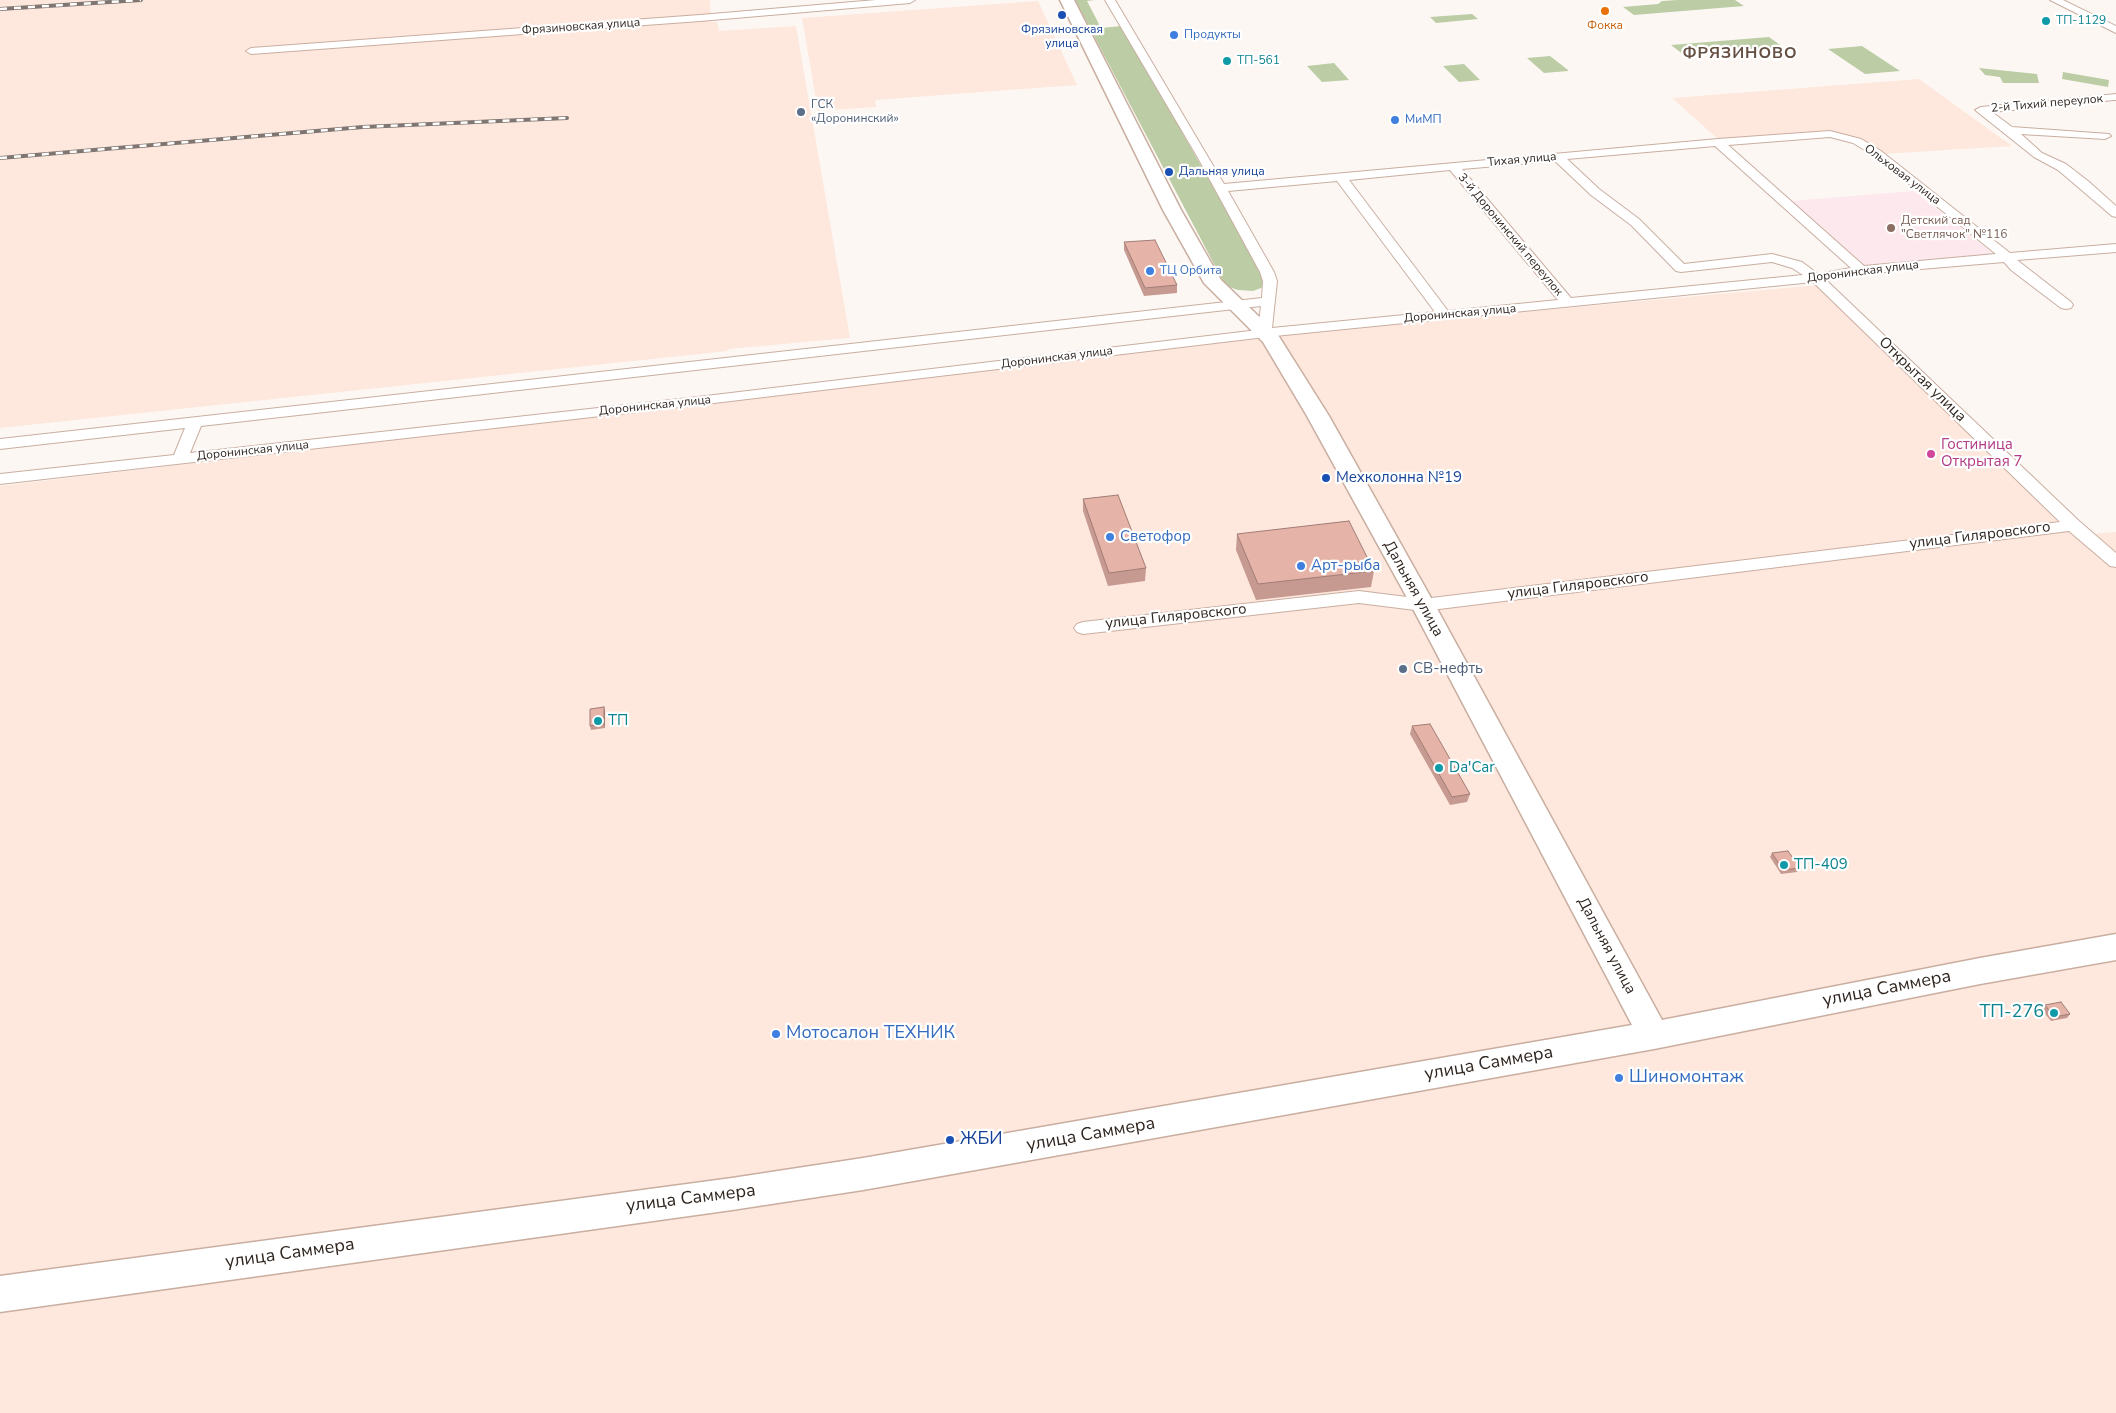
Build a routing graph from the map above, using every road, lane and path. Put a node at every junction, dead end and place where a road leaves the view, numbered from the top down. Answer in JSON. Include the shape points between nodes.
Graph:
{"nodes":[{"id":1,"x":910,"y":0,"type":"edge"},
{"id":2,"x":1067,"y":0,"type":"edge"},
{"id":3,"x":1110,"y":0,"type":"edge"},
{"id":4,"x":2055,"y":0,"type":"edge"},
{"id":5,"x":2116,"y":30,"type":"edge"},
{"id":6,"x":251,"y":52,"type":"dead end"},
{"id":7,"x":2114,"y":97,"type":"dead end"},
{"id":8,"x":2009,"y":130,"type":"junction"},
{"id":9,"x":1825,"y":134,"type":"joint"},
{"id":10,"x":2105,"y":136,"type":"dead end"},
{"id":11,"x":1718,"y":142,"type":"junction"},
{"id":12,"x":1558,"y":157,"type":"junction"},
{"id":13,"x":1453,"y":166,"type":"junction"},
{"id":14,"x":1340,"y":176,"type":"junction"},
{"id":15,"x":1220,"y":188,"type":"junction"},
{"id":16,"x":2116,"y":213,"type":"edge"},
{"id":17,"x":2116,"y":248,"type":"edge"},
{"id":18,"x":2008,"y":257,"type":"junction"},
{"id":19,"x":1862,"y":270,"type":"junction"},
{"id":20,"x":1816,"y":278,"type":"junction"},
{"id":21,"x":1269,"y":301,"type":"junction"},
{"id":22,"x":1568,"y":303,"type":"junction"},
{"id":23,"x":1235,"y":305,"type":"junction"},
{"id":24,"x":2066,"y":305,"type":"dead end"},
{"id":25,"x":1444,"y":315,"type":"junction"},
{"id":26,"x":1265,"y":333,"type":"junction"},
{"id":27,"x":195,"y":423,"type":"junction"},
{"id":28,"x":0,"y":444,"type":"edge"},
{"id":29,"x":180,"y":459,"type":"junction"},
{"id":30,"x":0,"y":479,"type":"edge"},
{"id":31,"x":2072,"y":525,"type":"junction"},
{"id":32,"x":2116,"y":562,"type":"edge"},
{"id":33,"x":1423,"y":605,"type":"junction"},
{"id":34,"x":1083,"y":628,"type":"dead end"},
{"id":35,"x":2116,"y":947,"type":"edge"},
{"id":36,"x":1654,"y":1035,"type":"junction"},
{"id":37,"x":0,"y":1294,"type":"edge"}],
"edges":[{"from":1,"to":6,"type":"street","name":"Фрязиновская улица"},
{"from":2,"to":23,"type":"street","name":"Дальняя улица","via":[[1172,210],[1213,282]]},
{"from":3,"to":15,"type":"street"},
{"from":4,"to":5,"type":"street"},
{"from":7,"to":8,"type":"street","name":"2-й Тихий переулок","via":[[1981,110]]},
{"from":8,"to":10,"type":"street"},
{"from":8,"to":16,"type":"street","via":[[2038,155],[2062,167],[2084,184]]},
{"from":9,"to":11,"type":"street","name":"Тихая улица"},
{"from":9,"to":18,"type":"street","name":"Ольховая улица","via":[[1857,141],[1877,153]]},
{"from":11,"to":12,"type":"street","name":"Тихая улица"},
{"from":11,"to":19,"type":"street"},
{"from":12,"to":13,"type":"street","name":"Тихая улица"},
{"from":12,"to":20,"type":"street","name":"Открытая улица","via":[[1595,192],[1635,222],[1681,268],[1772,258],[1797,266]]},
{"from":13,"to":14,"type":"street","name":"Тихая улица"},
{"from":13,"to":22,"type":"street","name":"3-й Доронинский переулок"},
{"from":14,"to":15,"type":"street","name":"Тихая улица"},
{"from":14,"to":25,"type":"street"},
{"from":15,"to":21,"type":"street","via":[[1267,272]]},
{"from":17,"to":18,"type":"street","name":"Доронинская улица"},
{"from":18,"to":19,"type":"street","name":"Доронинская улица"},
{"from":18,"to":24,"type":"street","name":"Ольховая улица","via":[[2016,267]]},
{"from":19,"to":20,"type":"street","name":"Доронинская улица"},
{"from":20,"to":22,"type":"street","name":"Доронинская улица"},
{"from":20,"to":31,"type":"street","name":"Открытая улица"},
{"from":21,"to":23,"type":"street"},
{"from":21,"to":26,"type":"street"},
{"from":22,"to":25,"type":"street","name":"Доронинская улица"},
{"from":23,"to":26,"type":"street","name":"Дальняя улица"},
{"from":23,"to":27,"type":"street"},
{"from":25,"to":26,"type":"street","name":"Доронинская улица"},
{"from":26,"to":29,"type":"street","name":"Доронинская улица"},
{"from":26,"to":33,"type":"street","name":"Дальняя улица","via":[[1318,416]]},
{"from":27,"to":28,"type":"street"},
{"from":27,"to":29,"type":"street"},
{"from":29,"to":30,"type":"street","name":"Доронинская улица"},
{"from":31,"to":32,"type":"street","name":"Открытая улица"},
{"from":31,"to":33,"type":"street","name":"улица Гиляровского"},
{"from":33,"to":34,"type":"street","name":"улица Гиляровского","via":[[1359,597]]},
{"from":33,"to":36,"type":"street","name":"Дальняя улица"},
{"from":35,"to":36,"type":"street","name":"улица Саммера"},
{"from":36,"to":37,"type":"street","name":"улица Саммера","via":[[853,1176]]}]}
